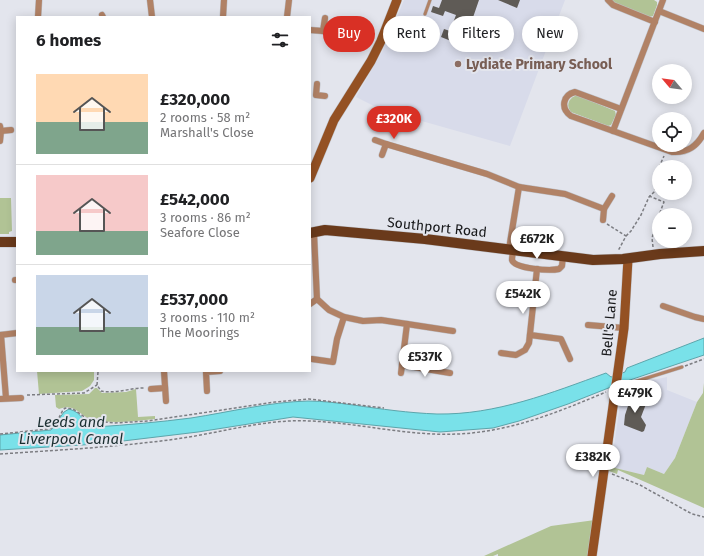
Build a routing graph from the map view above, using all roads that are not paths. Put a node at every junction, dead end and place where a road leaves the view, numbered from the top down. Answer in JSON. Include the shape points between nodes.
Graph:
{"nodes":[{"id":1,"x":39,"y":0,"type":"edge"},
{"id":2,"x":150,"y":0,"type":"edge"},
{"id":3,"x":224,"y":0,"type":"edge"},
{"id":4,"x":289,"y":0,"type":"edge"},
{"id":5,"x":397,"y":0,"type":"edge"},
{"id":6,"x":430,"y":0,"type":"edge"},
{"id":7,"x":608,"y":0,"type":"edge"},
{"id":8,"x":663,"y":0,"type":"edge"},
{"id":9,"x":659,"y":11,"type":"junction"},
{"id":10,"x":425,"y":14,"type":"dead end"},
{"id":11,"x":38,"y":16,"type":"edge"},
{"id":12,"x":152,"y":16,"type":"edge"},
{"id":13,"x":223,"y":16,"type":"edge"},
{"id":14,"x":287,"y":16,"type":"edge"},
{"id":15,"x":655,"y":22,"type":"junction"},
{"id":16,"x":704,"y":28,"type":"edge"},
{"id":17,"x":311,"y":30,"type":"edge"},
{"id":18,"x":323,"y":32,"type":"edge"},
{"id":19,"x":317,"y":84,"type":"dead end"},
{"id":20,"x":313,"y":95,"type":"edge"},
{"id":21,"x":325,"y":96,"type":"dead end"},
{"id":22,"x":621,"y":109,"type":"junction"},
{"id":23,"x":0,"y":128,"type":"edge"},
{"id":24,"x":11,"y":130,"type":"dead end"},
{"id":25,"x":614,"y":131,"type":"junction"},
{"id":26,"x":704,"y":133,"type":"edge"},
{"id":27,"x":375,"y":140,"type":"dead end"},
{"id":28,"x":0,"y":141,"type":"edge"},
{"id":29,"x":386,"y":144,"type":"junction"},
{"id":30,"x":382,"y":155,"type":"dead end"},
{"id":31,"x":311,"y":176,"type":"edge"},
{"id":32,"x":519,"y":187,"type":"junction"},
{"id":33,"x":612,"y":196,"type":"dead end"},
{"id":34,"x":604,"y":210,"type":"junction"},
{"id":35,"x":604,"y":221,"type":"road end"},
{"id":36,"x":312,"y":233,"type":"edge"},
{"id":37,"x":0,"y":242,"type":"edge"},
{"id":38,"x":16,"y":242,"type":"edge"},
{"id":39,"x":511,"y":250,"type":"junction"},
{"id":40,"x":704,"y":251,"type":"edge"},
{"id":41,"x":563,"y":256,"type":"junction"},
{"id":42,"x":628,"y":259,"type":"junction"},
{"id":43,"x":537,"y":269,"type":"junction"},
{"id":44,"x":317,"y":299,"type":"junction"},
{"id":45,"x":311,"y":303,"type":"edge"},
{"id":46,"x":663,"y":306,"type":"dead end"},
{"id":47,"x":344,"y":317,"type":"junction"},
{"id":48,"x":704,"y":319,"type":"edge"},
{"id":49,"x":407,"y":324,"type":"junction"},
{"id":50,"x":588,"y":325,"type":"dead end"},
{"id":51,"x":624,"y":328,"type":"junction"},
{"id":52,"x":453,"y":331,"type":"dead end"},
{"id":53,"x":16,"y":333,"type":"edge"},
{"id":54,"x":1,"y":335,"type":"edge"},
{"id":55,"x":530,"y":335,"type":"junction"},
{"id":56,"x":501,"y":353,"type":"dead end"},
{"id":57,"x":312,"y":359,"type":"dead end"},
{"id":58,"x":570,"y":359,"type":"dead end"},
{"id":59,"x":402,"y":365,"type":"junction"},
{"id":60,"x":682,"y":367,"type":"road end"},
{"id":61,"x":164,"y":372,"type":"edge"},
{"id":62,"x":206,"y":372,"type":"edge"},
{"id":63,"x":401,"y":373,"type":"dead end"},
{"id":64,"x":450,"y":373,"type":"dead end"},
{"id":65,"x":617,"y":385,"type":"junction"},
{"id":66,"x":149,"y":388,"type":"road end"},
{"id":67,"x":165,"y":388,"type":"junction"},
{"id":68,"x":207,"y":391,"type":"dead end"},
{"id":69,"x":23,"y":396,"type":"road end"},
{"id":70,"x":3,"y":399,"type":"edge"},
{"id":71,"x":166,"y":401,"type":"dead end"},
{"id":72,"x":592,"y":556,"type":"edge"}],
"edges":[{"from":1,"to":11,"type":"street"},
{"from":2,"to":12,"type":"street"},
{"from":3,"to":13,"type":"street"},
{"from":4,"to":14,"type":"street"},
{"from":5,"to":31,"type":"street","via":[[381,42],[334,120]]},
{"from":6,"to":10,"type":"lane"},
{"from":7,"to":15,"type":"street","via":[[613,5]]},
{"from":8,"to":9,"type":"street"},
{"from":9,"to":15,"type":"street"},
{"from":9,"to":16,"type":"street"},
{"from":15,"to":22,"type":"street"},
{"from":17,"to":18,"type":"street"},
{"from":19,"to":20,"type":"street"},
{"from":20,"to":21,"type":"street"},
{"from":22,"to":25,"type":"street"},
{"from":22,"to":25,"type":"street","via":[[579,92],[569,95],[565,100],[564,108],[571,116]]},
{"from":23,"to":24,"type":"street"},
{"from":23,"to":28,"type":"street"},
{"from":25,"to":26,"type":"street","via":[[677,152],[688,150],[697,144]]},
{"from":27,"to":29,"type":"street"},
{"from":29,"to":30,"type":"street"},
{"from":29,"to":32,"type":"street","via":[[488,174]]},
{"from":32,"to":34,"type":"street","via":[[565,194]]},
{"from":32,"to":39,"type":"street"},
{"from":33,"to":34,"type":"street"},
{"from":34,"to":35,"type":"street"},
{"from":36,"to":39,"type":"main road","name":"Southport Road","via":[[325,230]]},
{"from":36,"to":44,"type":"street"},
{"from":37,"to":38,"type":"main road"},
{"from":39,"to":41,"type":"main road","name":"Southport Road"},
{"from":39,"to":43,"type":"street","via":[[512,260],[516,264]]},
{"from":40,"to":42,"type":"main road","name":"Southport Road"},
{"from":41,"to":42,"type":"main road","name":"Southport Road","via":[[592,260]]},
{"from":41,"to":43,"type":"street","via":[[559,270]]},
{"from":42,"to":51,"type":"street","name":"Bell's Lane"},
{"from":43,"to":55,"type":"street"},
{"from":44,"to":45,"type":"street"},
{"from":44,"to":47,"type":"street","via":[[329,310]]},
{"from":46,"to":48,"type":"street"},
{"from":47,"to":49,"type":"street"},
{"from":47,"to":57,"type":"street","via":[[332,362]]},
{"from":49,"to":52,"type":"street"},
{"from":49,"to":59,"type":"street"},
{"from":50,"to":51,"type":"street"},
{"from":51,"to":65,"type":"street","name":"Bell's Lane"},
{"from":53,"to":54,"type":"street"},
{"from":54,"to":70,"type":"street"},
{"from":55,"to":56,"type":"street","via":[[525,350],[516,355]]},
{"from":55,"to":58,"type":"street","via":[[561,339]]},
{"from":59,"to":63,"type":"street"},
{"from":59,"to":64,"type":"street"},
{"from":60,"to":65,"type":"lane"},
{"from":61,"to":67,"type":"street"},
{"from":62,"to":68,"type":"street"},
{"from":65,"to":72,"type":"street","name":"Bell's Lane"},
{"from":66,"to":67,"type":"street"},
{"from":67,"to":71,"type":"street"},
{"from":69,"to":70,"type":"street"}]}
